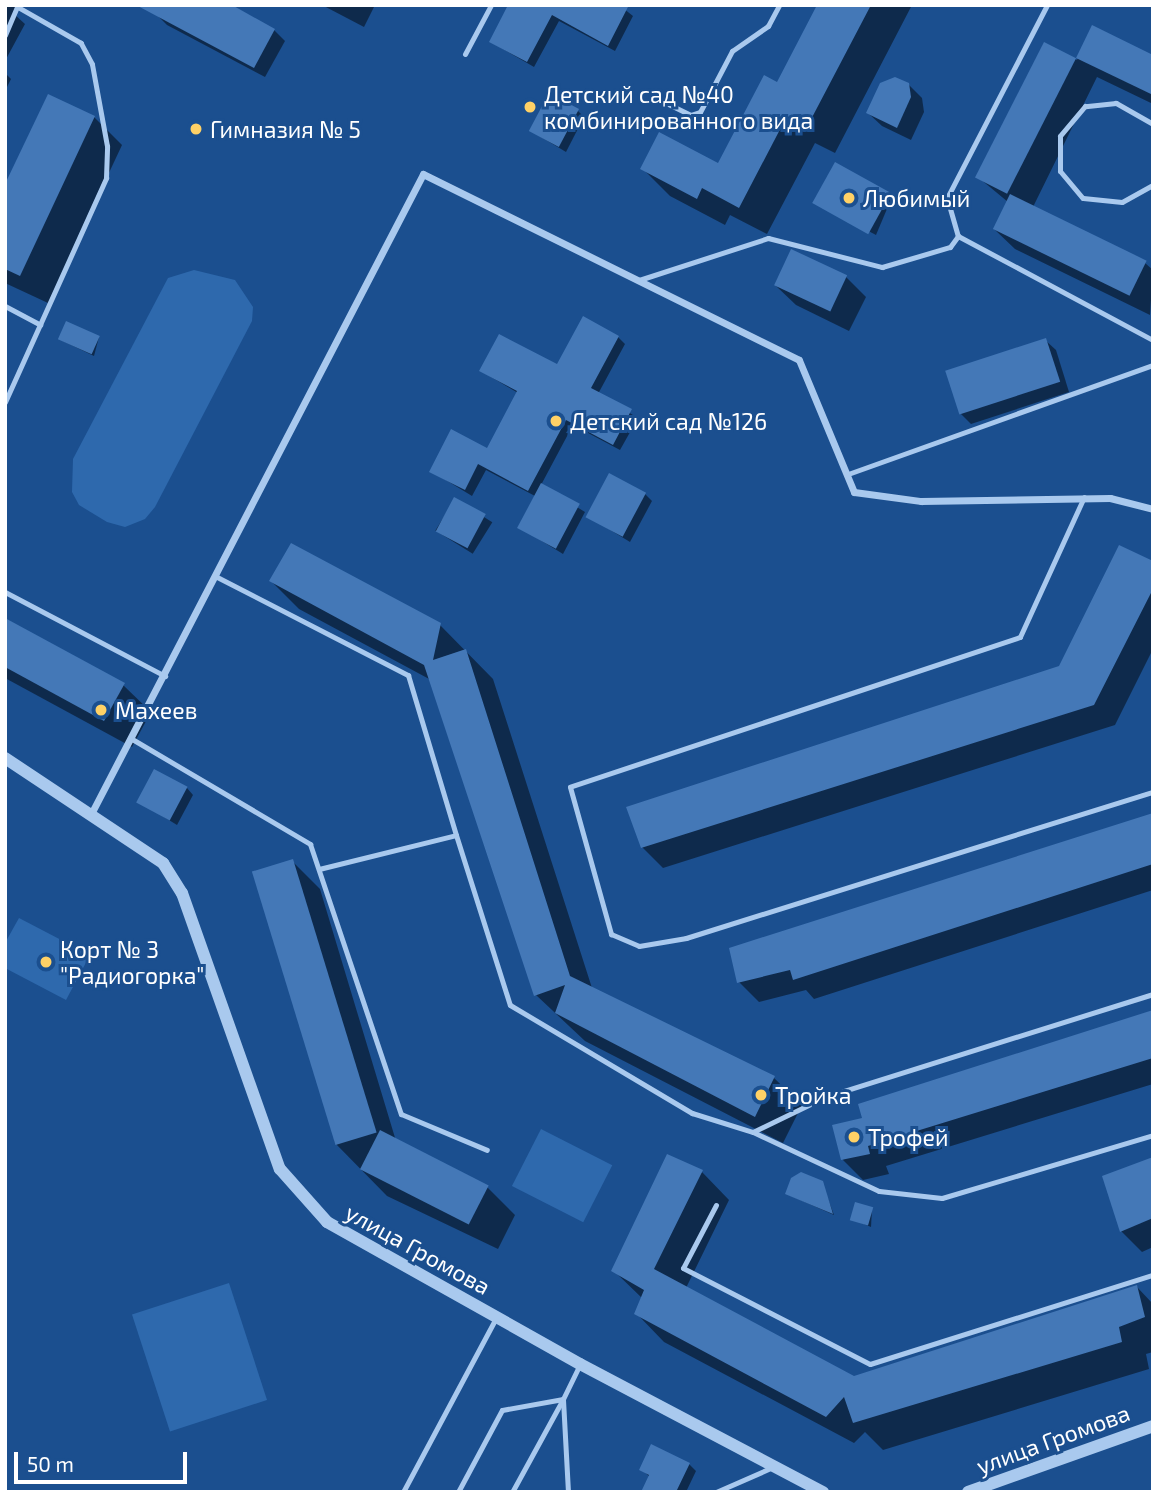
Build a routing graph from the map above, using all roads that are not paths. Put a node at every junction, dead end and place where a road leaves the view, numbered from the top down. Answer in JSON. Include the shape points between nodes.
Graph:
{"nodes":[{"id":1,"x":491,"y":5,"type":"edge"},
{"id":2,"x":779,"y":5,"type":"edge"},
{"id":3,"x":1047,"y":5,"type":"edge"},
{"id":4,"x":18,"y":6,"type":"edge"},
{"id":5,"x":5,"y":35,"type":"edge"},
{"id":6,"x":466,"y":54,"type":"dead end"},
{"id":7,"x":659,"y":99,"type":"dead end"},
{"id":8,"x":1153,"y":124,"type":"edge"},
{"id":9,"x":1153,"y":185,"type":"edge"},
{"id":10,"x":958,"y":236,"type":"junction"},
{"id":11,"x":639,"y":280,"type":"junction"},
{"id":12,"x":5,"y":306,"type":"edge"},
{"id":13,"x":40,"y":325,"type":"junction"},
{"id":14,"x":1153,"y":340,"type":"edge"},
{"id":15,"x":1153,"y":365,"type":"edge"},
{"id":16,"x":5,"y":402,"type":"edge"},
{"id":17,"x":848,"y":474,"type":"junction"},
{"id":18,"x":1084,"y":497,"type":"junction"},
{"id":19,"x":1153,"y":509,"type":"edge"},
{"id":20,"x":217,"y":577,"type":"junction"},
{"id":21,"x":5,"y":592,"type":"edge"},
{"id":22,"x":165,"y":676,"type":"junction"},
{"id":23,"x":132,"y":738,"type":"junction"},
{"id":24,"x":5,"y":758,"type":"edge"},
{"id":25,"x":1153,"y":792,"type":"edge"},
{"id":26,"x":91,"y":814,"type":"junction"},
{"id":27,"x":456,"y":835,"type":"junction"},
{"id":28,"x":319,"y":869,"type":"junction"},
{"id":29,"x":1153,"y":994,"type":"edge"},
{"id":30,"x":753,"y":1132,"type":"junction"},
{"id":31,"x":1153,"y":1135,"type":"edge"},
{"id":32,"x":487,"y":1150,"type":"dead end"},
{"id":33,"x":716,"y":1205,"type":"dead end"},
{"id":34,"x":1153,"y":1275,"type":"edge"},
{"id":35,"x":497,"y":1316,"type":"junction"},
{"id":36,"x":580,"y":1364,"type":"junction"},
{"id":37,"x":563,"y":1399,"type":"junction"},
{"id":38,"x":1153,"y":1426,"type":"edge"},
{"id":39,"x":773,"y":1467,"type":"junction"},
{"id":40,"x":403,"y":1492,"type":"edge"},
{"id":41,"x":458,"y":1492,"type":"edge"},
{"id":42,"x":512,"y":1492,"type":"edge"},
{"id":43,"x":568,"y":1492,"type":"edge"},
{"id":44,"x":716,"y":1492,"type":"edge"},
{"id":45,"x":823,"y":1492,"type":"edge"},
{"id":46,"x":968,"y":1492,"type":"edge"}],
"edges":[{"from":1,"to":6,"type":"lane"},
{"from":2,"to":7,"type":"lane","via":[[768,26],[732,51],[700,112],[691,115]]},
{"from":3,"to":10,"type":"lane","via":[[947,198]]},
{"from":4,"to":5,"type":"lane"},
{"from":4,"to":13,"type":"lane","via":[[81,43],[92,64],[107,146],[106,178]]},
{"from":8,"to":9,"type":"lane","via":[[1116,103],[1085,106],[1060,136],[1060,171],[1083,198],[1122,202]]},
{"from":10,"to":11,"type":"lane","via":[[950,247],[882,267],[768,238]]},
{"from":10,"to":14,"type":"lane"},
{"from":11,"to":17,"type":"street","via":[[799,360]]},
{"from":11,"to":20,"type":"street","via":[[423,174]]},
{"from":12,"to":13,"type":"lane"},
{"from":13,"to":16,"type":"lane"},
{"from":15,"to":17,"type":"lane"},
{"from":17,"to":18,"type":"street","via":[[855,492],[921,502]]},
{"from":18,"to":19,"type":"street"},
{"from":18,"to":25,"type":"lane","via":[[1020,637],[570,787],[611,934],[639,946],[686,938]]},
{"from":20,"to":22,"type":"street"},
{"from":20,"to":27,"type":"lane","via":[[408,675]]},
{"from":21,"to":22,"type":"lane"},
{"from":22,"to":23,"type":"street"},
{"from":23,"to":26,"type":"street"},
{"from":23,"to":28,"type":"lane","via":[[310,844]]},
{"from":24,"to":26,"type":"street","name":"улица Громова"},
{"from":26,"to":35,"type":"street","name":"улица Громова","via":[[163,863],[182,893],[280,1169],[327,1223]]},
{"from":27,"to":28,"type":"lane"},
{"from":27,"to":30,"type":"lane","via":[[510,1005],[692,1113]]},
{"from":28,"to":32,"type":"lane","via":[[401,1114]]},
{"from":29,"to":30,"type":"lane","via":[[827,1096]]},
{"from":30,"to":31,"type":"lane","via":[[879,1191],[942,1198]]},
{"from":33,"to":34,"type":"lane","via":[[683,1268],[870,1364]]},
{"from":35,"to":36,"type":"street","name":"улица Громова"},
{"from":35,"to":40,"type":"lane"},
{"from":36,"to":37,"type":"lane"},
{"from":36,"to":39,"type":"street","name":"улица Громова"},
{"from":37,"to":41,"type":"lane","via":[[502,1410]]},
{"from":37,"to":42,"type":"lane"},
{"from":37,"to":43,"type":"lane"},
{"from":38,"to":46,"type":"street","name":"улица Громова"},
{"from":39,"to":44,"type":"lane"},
{"from":39,"to":45,"type":"street","name":"улица Громова"}]}
